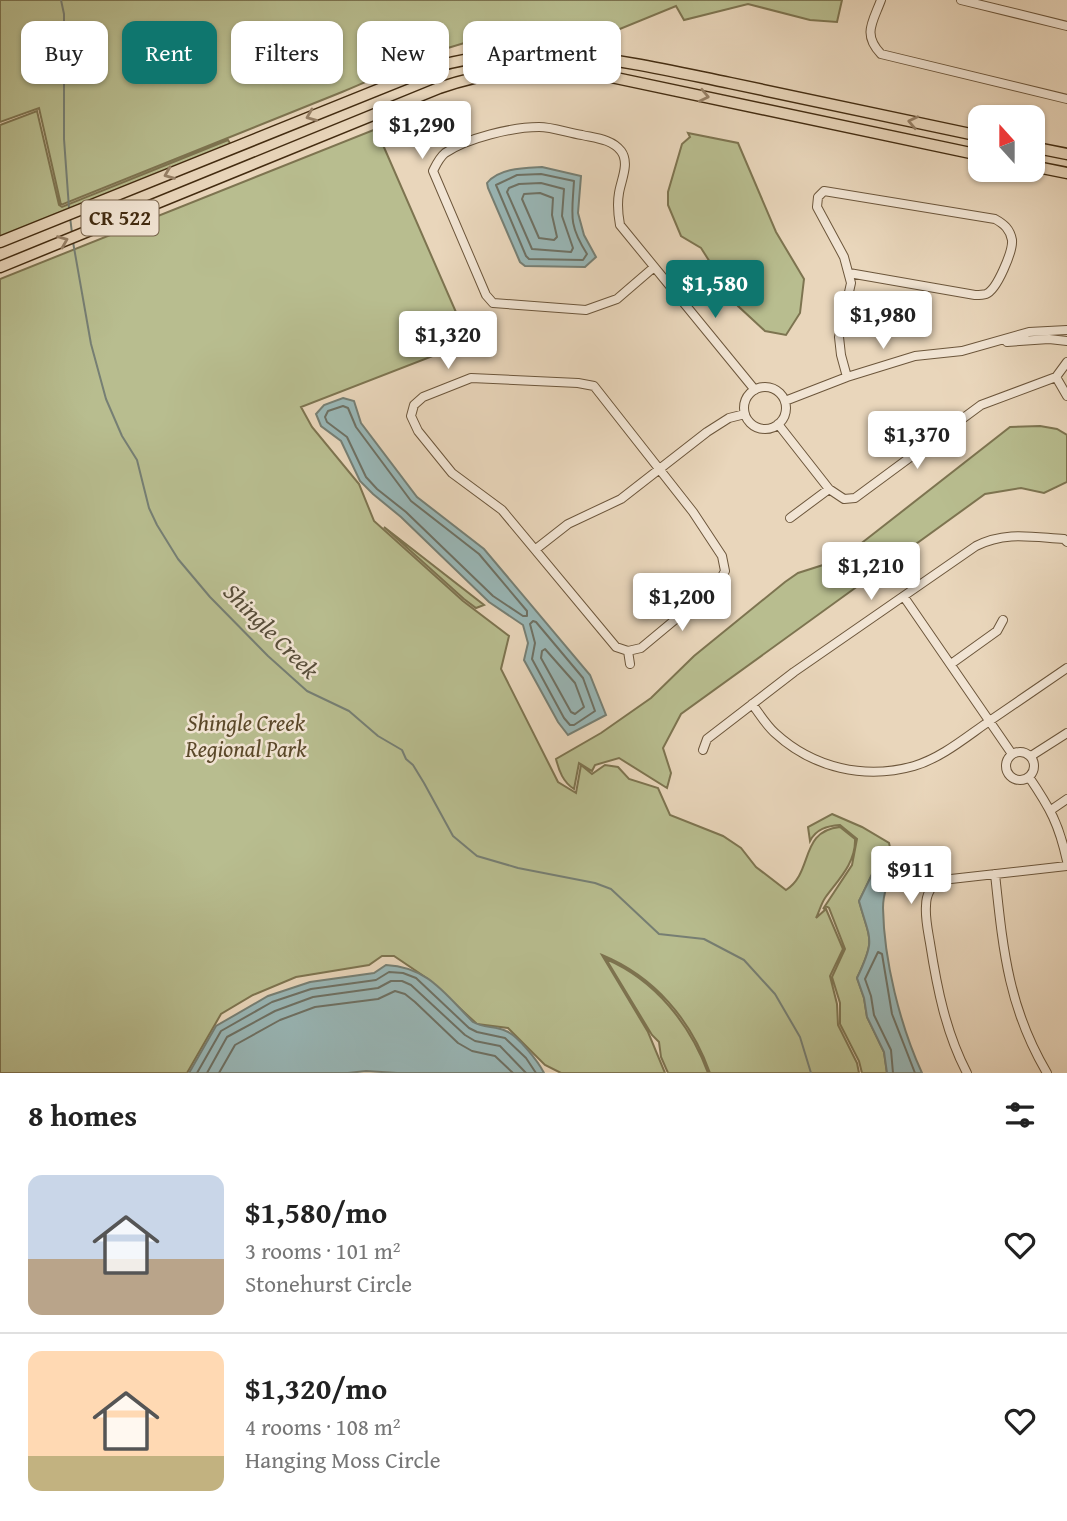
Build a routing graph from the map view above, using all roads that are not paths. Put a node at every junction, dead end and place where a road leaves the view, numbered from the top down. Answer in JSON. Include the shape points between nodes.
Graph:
{"nodes":[{"id":1,"x":881,"y":0,"type":"edge"},
{"id":2,"x":961,"y":0,"type":"edge"},
{"id":3,"x":1067,"y":26,"type":"edge"},
{"id":4,"x":1067,"y":99,"type":"edge"},
{"id":5,"x":968,"y":134,"type":"edge"},
{"id":6,"x":1045,"y":150,"type":"edge"},
{"id":7,"x":968,"y":152,"type":"edge"},
{"id":8,"x":1067,"y":154,"type":"edge"},
{"id":9,"x":1045,"y":169,"type":"edge"},
{"id":10,"x":1067,"y":173,"type":"edge"},
{"id":11,"x":0,"y":242,"type":"edge"},
{"id":12,"x":0,"y":267,"type":"edge"},
{"id":13,"x":653,"y":268,"type":"junction"},
{"id":14,"x":849,"y":273,"type":"junction"},
{"id":15,"x":1067,"y":330,"type":"edge"},
{"id":16,"x":1067,"y":341,"type":"edge"},
{"id":17,"x":994,"y":343,"type":"junction"},
{"id":18,"x":1067,"y":362,"type":"edge"},
{"id":19,"x":847,"y":377,"type":"junction"},
{"id":20,"x":1056,"y":377,"type":"junction"},
{"id":21,"x":755,"y":390,"type":"junction"},
{"id":22,"x":1067,"y":396,"type":"edge"},
{"id":23,"x":785,"y":401,"type":"junction"},
{"id":24,"x":745,"y":414,"type":"junction"},
{"id":25,"x":778,"y":424,"type":"junction"},
{"id":26,"x":662,"y":469,"type":"junction"},
{"id":27,"x":830,"y":489,"type":"junction"},
{"id":28,"x":790,"y":518,"type":"dead end"},
{"id":29,"x":1066,"y":539,"type":"edge"},
{"id":30,"x":536,"y":549,"type":"junction"},
{"id":31,"x":904,"y":597,"type":"junction"},
{"id":32,"x":1003,"y":620,"type":"dead end"},
{"id":33,"x":628,"y":651,"type":"junction"},
{"id":34,"x":629,"y":664,"type":"dead end"},
{"id":35,"x":951,"y":664,"type":"junction"},
{"id":36,"x":1067,"y":667,"type":"edge"},
{"id":37,"x":752,"y":704,"type":"junction"},
{"id":38,"x":990,"y":720,"type":"junction"},
{"id":39,"x":1067,"y":733,"type":"edge"},
{"id":40,"x":703,"y":750,"type":"dead end"},
{"id":41,"x":1012,"y":754,"type":"junction"},
{"id":42,"x":1031,"y":756,"type":"junction"},
{"id":43,"x":1029,"y":777,"type":"junction"},
{"id":44,"x":1067,"y":799,"type":"edge"},
{"id":45,"x":1051,"y":810,"type":"junction"},
{"id":46,"x":1067,"y":861,"type":"edge"},
{"id":47,"x":1067,"y":866,"type":"edge"},
{"id":48,"x":995,"y":874,"type":"junction"},
{"id":49,"x":967,"y":1073,"type":"edge"},
{"id":50,"x":1047,"y":1073,"type":"edge"}],
"edges":[{"from":1,"to":4,"type":"street","via":[[869,33],[881,54]]},
{"from":2,"to":3,"type":"street"},
{"from":5,"to":11,"type":"main road","number":"CR 522","one_way":true,"via":[[634,64],[580,55],[492,54],[445,64]]},
{"from":6,"to":8,"type":"main road"},
{"from":12,"to":7,"type":"main road","number":"CR 522","one_way":true,"via":[[448,84],[500,72],[553,69],[610,77]]},
{"from":9,"to":10,"type":"main road"},
{"from":13,"to":13,"type":"street","via":[[620,225],[617,211],[623,153],[603,139],[540,127],[506,131],[446,153],[433,171],[493,303],[586,310],[617,299]]},
{"from":13,"to":21,"type":"street"},
{"from":14,"to":14,"type":"street","via":[[817,207],[824,191],[995,219],[1006,224],[1012,237],[997,284],[988,293],[975,295]]},
{"from":14,"to":19,"type":"street","via":[[851,283],[839,337]]},
{"from":15,"to":17,"type":"street","via":[[1029,332]]},
{"from":16,"to":17,"type":"street"},
{"from":17,"to":19,"type":"street","via":[[915,356]]},
{"from":18,"to":20,"type":"street"},
{"from":19,"to":23,"type":"street"},
{"from":20,"to":22,"type":"street"},
{"from":20,"to":27,"type":"street","via":[[981,405],[855,498],[844,499]]},
{"from":21,"to":23,"type":"street","via":[[774,389]]},
{"from":21,"to":24,"type":"street","via":[[746,400]]},
{"from":23,"to":25,"type":"street","via":[[785,414]]},
{"from":24,"to":25,"type":"street","via":[[757,427]]},
{"from":24,"to":26,"type":"street","via":[[707,432]]},
{"from":25,"to":27,"type":"street"},
{"from":26,"to":30,"type":"street","via":[[621,499],[568,524]]},
{"from":26,"to":30,"type":"street","via":[[594,386],[471,377],[422,397],[411,416],[431,450],[452,473],[502,510]]},
{"from":26,"to":33,"type":"street","via":[[722,556],[725,571],[718,584],[641,648]]},
{"from":27,"to":28,"type":"street"},
{"from":29,"to":31,"type":"street","via":[[991,538]]},
{"from":30,"to":33,"type":"street","via":[[616,647]]},
{"from":31,"to":35,"type":"street"},
{"from":31,"to":37,"type":"street"},
{"from":32,"to":35,"type":"street","via":[[998,631]]},
{"from":33,"to":34,"type":"street"},
{"from":35,"to":38,"type":"street"},
{"from":36,"to":38,"type":"street"},
{"from":37,"to":38,"type":"street","via":[[774,732],[799,751],[857,772],[916,766]]},
{"from":37,"to":40,"type":"street","via":[[707,739]]},
{"from":38,"to":41,"type":"street"},
{"from":39,"to":42,"type":"street"},
{"from":41,"to":42,"type":"street"},
{"from":41,"to":43,"type":"street","via":[[1006,765],[1008,773],[1018,779]]},
{"from":42,"to":43,"type":"street","via":[[1034,767]]},
{"from":43,"to":45,"type":"street"},
{"from":44,"to":45,"type":"street"},
{"from":45,"to":46,"type":"street"},
{"from":47,"to":48,"type":"street"},
{"from":48,"to":49,"type":"street","via":[[935,883],[926,905],[938,991]]},
{"from":48,"to":50,"type":"street","via":[[1011,990]]}]}
